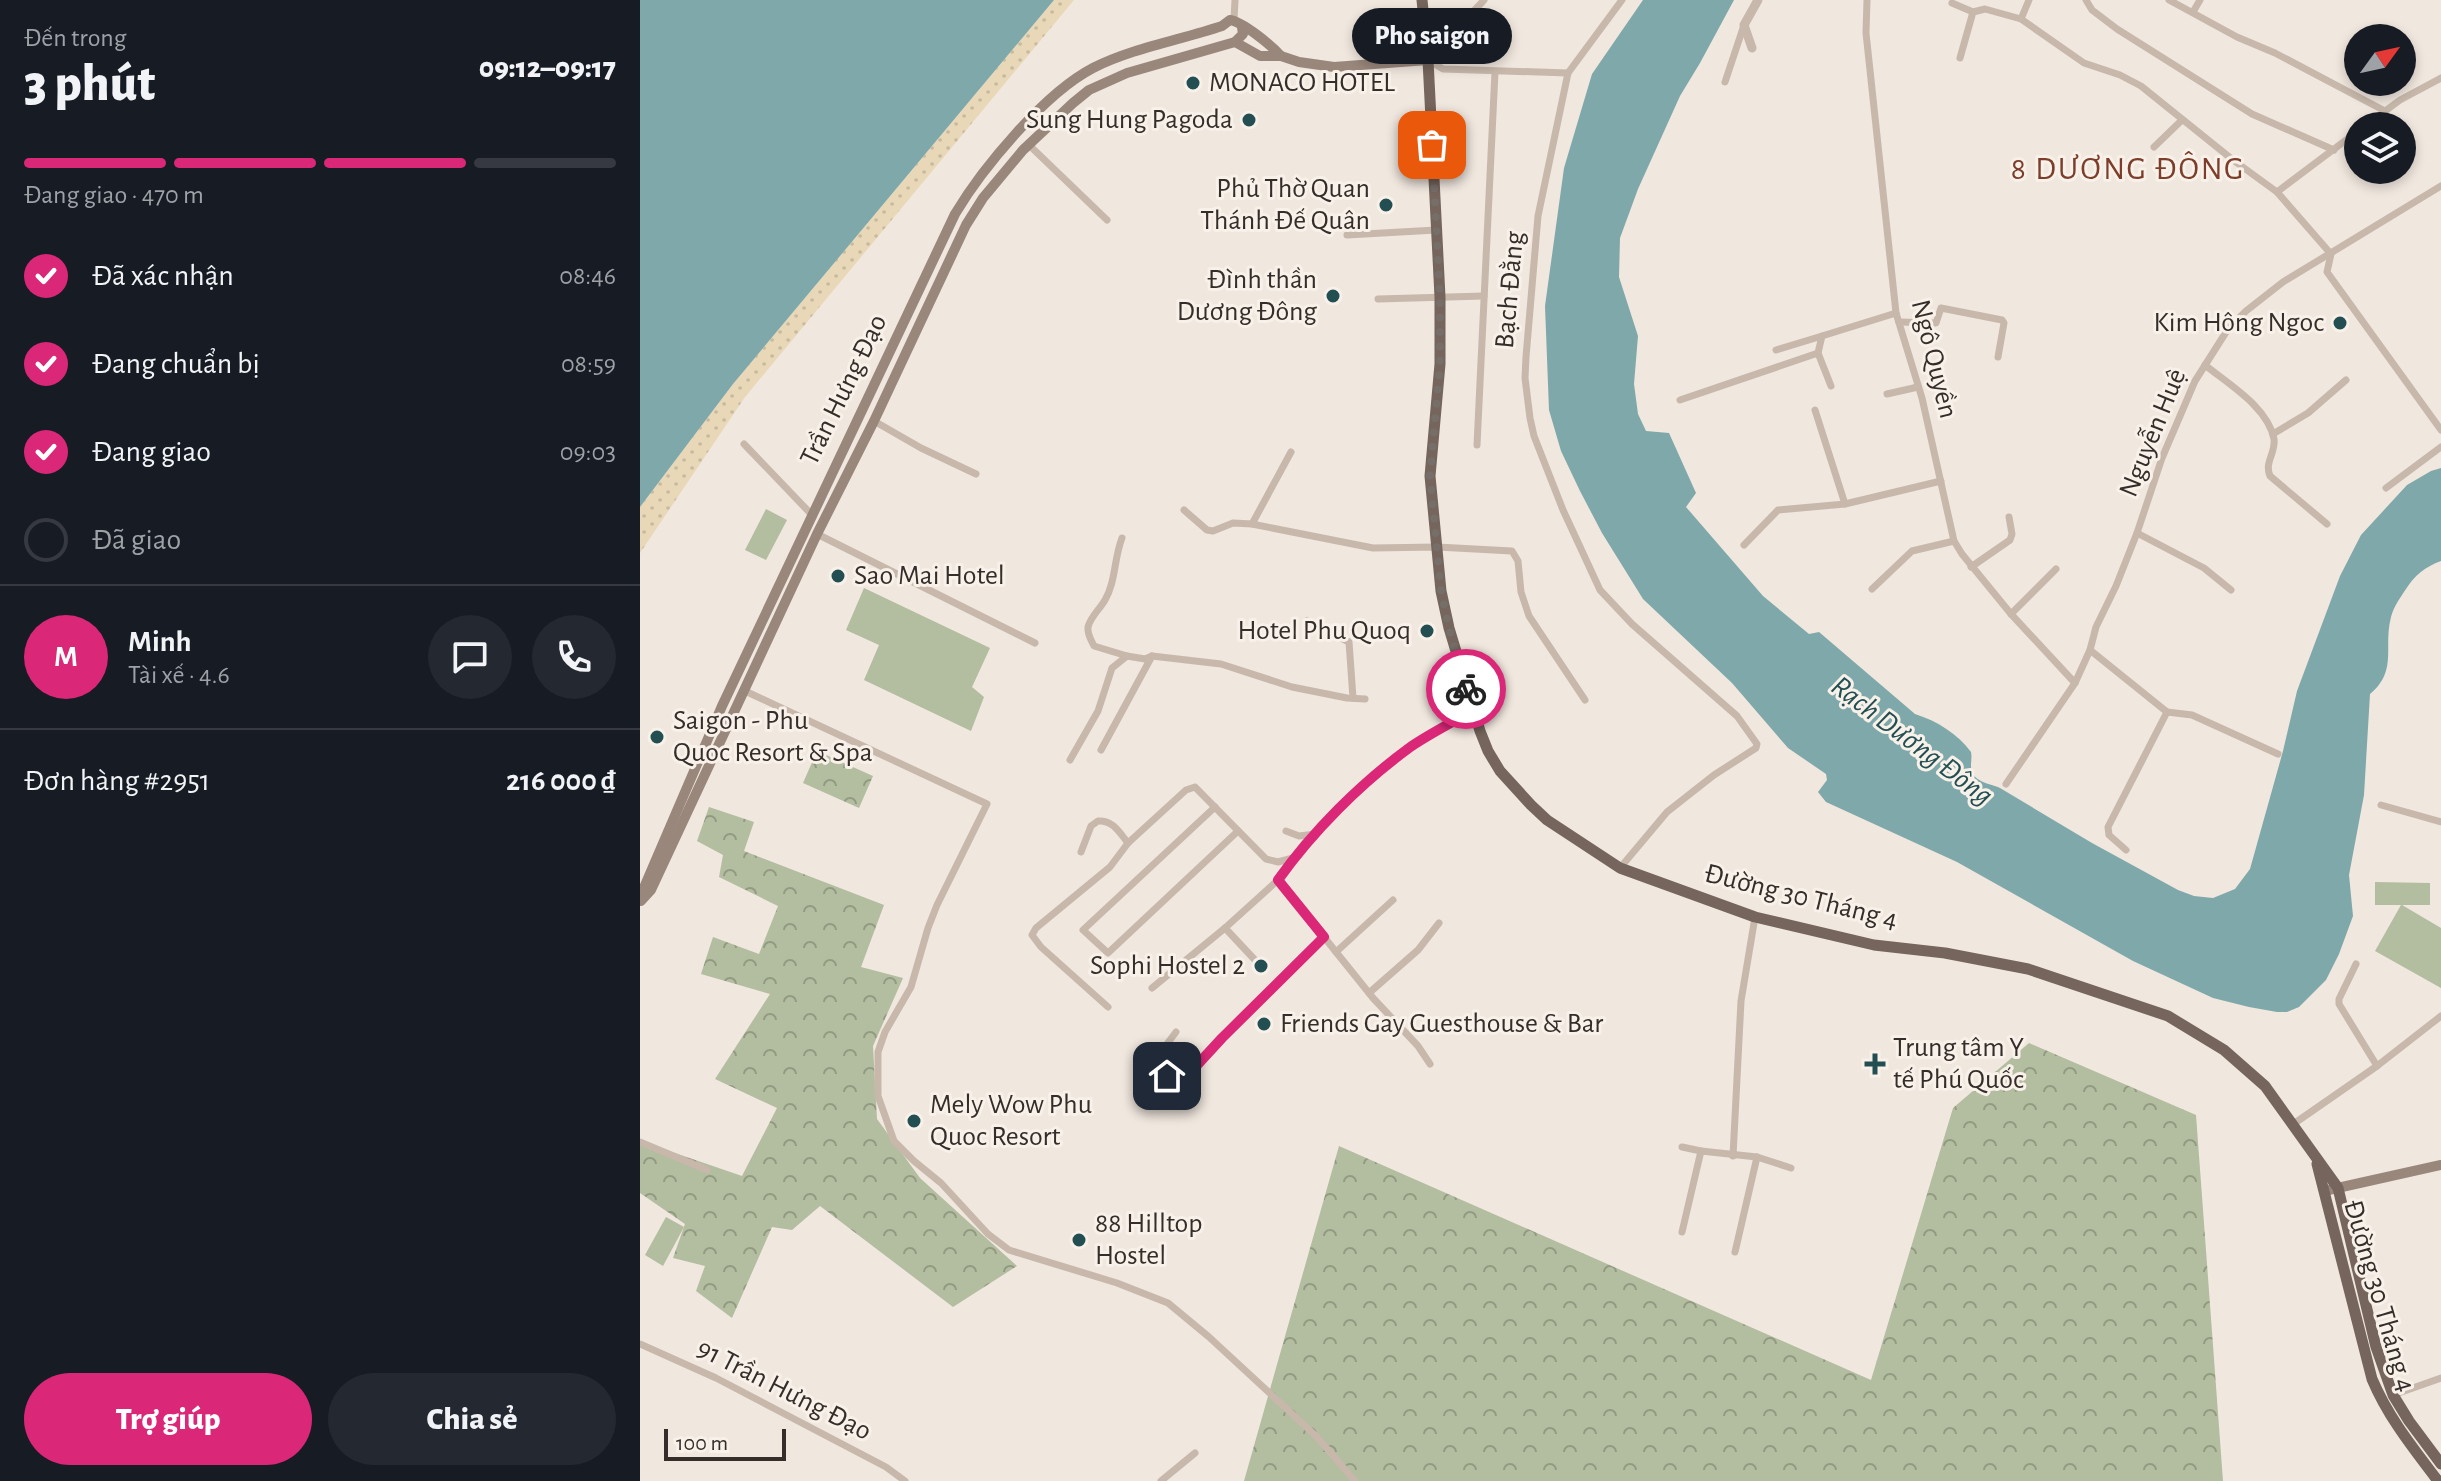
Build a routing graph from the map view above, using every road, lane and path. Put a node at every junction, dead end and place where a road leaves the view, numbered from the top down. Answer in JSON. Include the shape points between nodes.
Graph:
{"nodes":[{"id":1,"x":1235,"y":0,"type":"edge"},
{"id":2,"x":1422,"y":0,"type":"edge"},
{"id":3,"x":1484,"y":0,"type":"edge"},
{"id":4,"x":1622,"y":0,"type":"edge"},
{"id":5,"x":1758,"y":0,"type":"edge"},
{"id":6,"x":1867,"y":0,"type":"edge"},
{"id":7,"x":2029,"y":0,"type":"edge"},
{"id":8,"x":2086,"y":0,"type":"edge"},
{"id":9,"x":2169,"y":0,"type":"edge"},
{"id":10,"x":2200,"y":0,"type":"edge"},
{"id":11,"x":1952,"y":3,"type":"dead end"},
{"id":12,"x":1973,"y":12,"type":"junction"},
{"id":13,"x":2193,"y":12,"type":"junction"},
{"id":14,"x":2021,"y":19,"type":"junction"},
{"id":15,"x":1238,"y":23,"type":"junction"},
{"id":16,"x":1744,"y":25,"type":"junction"},
{"id":17,"x":1222,"y":26,"type":"junction"},
{"id":18,"x":1233,"y":42,"type":"junction"},
{"id":19,"x":1752,"y":48,"type":"dead end"},
{"id":20,"x":1281,"y":56,"type":"junction"},
{"id":21,"x":1960,"y":58,"type":"dead end"},
{"id":22,"x":1428,"y":60,"type":"junction"},
{"id":23,"x":1096,"y":67,"type":"junction"},
{"id":24,"x":1495,"y":72,"type":"junction"},
{"id":25,"x":1568,"y":73,"type":"junction"},
{"id":26,"x":2441,"y":78,"type":"edge"},
{"id":27,"x":1725,"y":82,"type":"dead end"},
{"id":28,"x":1103,"y":83,"type":"junction"},
{"id":29,"x":2385,"y":111,"type":"joint"},
{"id":30,"x":2182,"y":120,"type":"junction"},
{"id":31,"x":1012,"y":139,"type":"junction"},
{"id":32,"x":2344,"y":142,"type":"edge"},
{"id":33,"x":1026,"y":147,"type":"junction"},
{"id":34,"x":2154,"y":147,"type":"dead end"},
{"id":35,"x":2334,"y":150,"type":"junction"},
{"id":36,"x":2441,"y":186,"type":"edge"},
{"id":37,"x":2277,"y":192,"type":"junction"},
{"id":38,"x":1107,"y":220,"type":"dead end"},
{"id":39,"x":1436,"y":230,"type":"junction"},
{"id":40,"x":1347,"y":235,"type":"dead end"},
{"id":41,"x":2331,"y":254,"type":"junction"},
{"id":42,"x":1484,"y":296,"type":"junction"},
{"id":43,"x":1440,"y":297,"type":"junction"},
{"id":44,"x":1378,"y":299,"type":"dead end"},
{"id":45,"x":1897,"y":317,"type":"junction"},
{"id":46,"x":1822,"y":336,"type":"junction"},
{"id":47,"x":1776,"y":350,"type":"dead end"},
{"id":48,"x":1818,"y":353,"type":"junction"},
{"id":49,"x":1998,"y":357,"type":"dead end"},
{"id":50,"x":2205,"y":365,"type":"junction"},
{"id":51,"x":2346,"y":380,"type":"dead end"},
{"id":52,"x":1831,"y":386,"type":"dead end"},
{"id":53,"x":1918,"y":387,"type":"junction"},
{"id":54,"x":1887,"y":394,"type":"dead end"},
{"id":55,"x":1680,"y":400,"type":"dead end"},
{"id":56,"x":1815,"y":410,"type":"dead end"},
{"id":57,"x":860,"y":414,"type":"junction"},
{"id":58,"x":874,"y":421,"type":"junction"},
{"id":59,"x":2441,"y":430,"type":"edge"},
{"id":60,"x":2273,"y":434,"type":"junction"},
{"id":61,"x":744,"y":444,"type":"dead end"},
{"id":62,"x":1477,"y":445,"type":"dead end"},
{"id":63,"x":2441,"y":447,"type":"edge"},
{"id":64,"x":1291,"y":452,"type":"dead end"},
{"id":65,"x":976,"y":474,"type":"dead end"},
{"id":66,"x":1941,"y":481,"type":"junction"},
{"id":67,"x":2386,"y":488,"type":"dead end"},
{"id":68,"x":1845,"y":504,"type":"junction"},
{"id":69,"x":1184,"y":510,"type":"dead end"},
{"id":70,"x":812,"y":515,"type":"junction"},
{"id":71,"x":2009,"y":517,"type":"dead end"},
{"id":72,"x":823,"y":521,"type":"junction"},
{"id":73,"x":1252,"y":524,"type":"junction"},
{"id":74,"x":2327,"y":524,"type":"dead end"},
{"id":75,"x":2137,"y":533,"type":"junction"},
{"id":76,"x":817,"y":534,"type":"junction"},
{"id":77,"x":1122,"y":538,"type":"dead end"},
{"id":78,"x":1954,"y":541,"type":"junction"},
{"id":79,"x":1744,"y":545,"type":"dead end"},
{"id":80,"x":1437,"y":547,"type":"junction"},
{"id":81,"x":1971,"y":567,"type":"junction"},
{"id":82,"x":2056,"y":569,"type":"dead end"},
{"id":83,"x":1872,"y":589,"type":"dead end"},
{"id":84,"x":2231,"y":590,"type":"dead end"},
{"id":85,"x":2011,"y":614,"type":"junction"},
{"id":86,"x":1307,"y":621,"type":"dead end"},
{"id":87,"x":1035,"y":643,"type":"dead end"},
{"id":88,"x":2090,"y":650,"type":"junction"},
{"id":89,"x":1127,"y":656,"type":"junction"},
{"id":90,"x":1152,"y":656,"type":"junction"},
{"id":91,"x":2075,"y":683,"type":"junction"},
{"id":92,"x":745,"y":691,"type":"junction"},
{"id":93,"x":1353,"y":698,"type":"junction"},
{"id":94,"x":1365,"y":699,"type":"dead end"},
{"id":95,"x":1585,"y":700,"type":"dead end"},
{"id":96,"x":1473,"y":710,"type":"junction"},
{"id":97,"x":2167,"y":712,"type":"junction"},
{"id":98,"x":1101,"y":750,"type":"dead end"},
{"id":99,"x":2278,"y":754,"type":"dead end"},
{"id":100,"x":1070,"y":760,"type":"dead end"},
{"id":101,"x":705,"y":764,"type":"junction"},
{"id":102,"x":2006,"y":784,"type":"dead end"},
{"id":103,"x":2381,"y":805,"type":"dead end"},
{"id":104,"x":1215,"y":807,"type":"junction"},
{"id":105,"x":2441,"y":822,"type":"edge"},
{"id":106,"x":1238,"y":831,"type":"junction"},
{"id":107,"x":1286,"y":831,"type":"dead end"},
{"id":108,"x":1316,"y":834,"type":"junction"},
{"id":109,"x":1128,"y":843,"type":"junction"},
{"id":110,"x":2126,"y":850,"type":"dead end"},
{"id":111,"x":1081,"y":852,"type":"dead end"},
{"id":112,"x":1293,"y":858,"type":"junction"},
{"id":113,"x":1620,"y":868,"type":"junction"},
{"id":114,"x":1278,"y":880,"type":"junction"},
{"id":115,"x":640,"y":899,"type":"edge"},
{"id":116,"x":1393,"y":900,"type":"dead end"},
{"id":117,"x":1755,"y":917,"type":"junction"},
{"id":118,"x":1439,"y":923,"type":"dead end"},
{"id":119,"x":1225,"y":928,"type":"junction"},
{"id":120,"x":1324,"y":937,"type":"junction"},
{"id":121,"x":1336,"y":952,"type":"junction"},
{"id":122,"x":1255,"y":960,"type":"dead end"},
{"id":123,"x":2356,"y":964,"type":"dead end"},
{"id":124,"x":1152,"y":988,"type":"dead end"},
{"id":125,"x":1369,"y":993,"type":"junction"},
{"id":126,"x":1108,"y":1007,"type":"dead end"},
{"id":127,"x":2441,"y":1016,"type":"edge"},
{"id":128,"x":1176,"y":1032,"type":"dead end"},
{"id":129,"x":1430,"y":1064,"type":"dead end"},
{"id":130,"x":2377,"y":1066,"type":"junction"},
{"id":131,"x":1181,"y":1079,"type":"junction"},
{"id":132,"x":1173,"y":1095,"type":"dead end"},
{"id":133,"x":2292,"y":1125,"type":"junction"},
{"id":134,"x":640,"y":1142,"type":"edge"},
{"id":135,"x":1682,"y":1147,"type":"dead end"},
{"id":136,"x":1701,"y":1151,"type":"junction"},
{"id":137,"x":1733,"y":1156,"type":"junction"},
{"id":138,"x":1757,"y":1157,"type":"junction"},
{"id":139,"x":2315,"y":1158,"type":"junction"},
{"id":140,"x":2441,"y":1165,"type":"edge"},
{"id":141,"x":1791,"y":1168,"type":"dead end"},
{"id":142,"x":707,"y":1170,"type":"dead end"},
{"id":143,"x":2338,"y":1188,"type":"junction"},
{"id":144,"x":2324,"y":1191,"type":"junction"},
{"id":145,"x":1682,"y":1232,"type":"dead end"},
{"id":146,"x":1735,"y":1252,"type":"dead end"},
{"id":147,"x":2364,"y":1292,"type":"junction"},
{"id":148,"x":2351,"y":1296,"type":"junction"},
{"id":149,"x":640,"y":1344,"type":"edge"},
{"id":150,"x":2441,"y":1378,"type":"edge"},
{"id":151,"x":2393,"y":1395,"type":"junction"},
{"id":152,"x":2380,"y":1398,"type":"junction"},
{"id":153,"x":1195,"y":1453,"type":"dead end"},
{"id":154,"x":2441,"y":1464,"type":"edge"},
{"id":155,"x":905,"y":1481,"type":"edge"},
{"id":156,"x":1161,"y":1481,"type":"edge"},
{"id":157,"x":1355,"y":1481,"type":"edge"},
{"id":158,"x":2438,"y":1481,"type":"edge"}],
"edges":[{"from":1,"to":15,"type":"street"},
{"from":2,"to":22,"type":"main road","name":"Đường 30 Tháng 4"},
{"from":3,"to":22,"type":"street"},
{"from":4,"to":25,"type":"street","name":"Bạch Đằng"},
{"from":5,"to":16,"type":"street"},
{"from":6,"to":45,"type":"street","name":"Ngô Quyền","via":[[1866,33]]},
{"from":7,"to":14,"type":"street"},
{"from":8,"to":35,"type":"street","via":[[2127,36],[2252,114]]},
{"from":9,"to":13,"type":"street"},
{"from":10,"to":13,"type":"street"},
{"from":11,"to":12,"type":"street"},
{"from":12,"to":14,"type":"street","via":[[1985,9]]},
{"from":12,"to":21,"type":"street"},
{"from":13,"to":29,"type":"street"},
{"from":14,"to":30,"type":"street","via":[[2084,63],[2130,79]]},
{"from":15,"to":17,"type":"main road"},
{"from":15,"to":18,"type":"main road","via":[[1243,34]]},
{"from":15,"to":20,"type":"main road"},
{"from":16,"to":19,"type":"street"},
{"from":16,"to":27,"type":"street"},
{"from":17,"to":18,"type":"main road","via":[[1222,37]]},
{"from":17,"to":23,"type":"main road","name":"Trần Hưng Đạo"},
{"from":18,"to":20,"type":"main road","via":[[1260,56]]},
{"from":18,"to":28,"type":"main road","name":"Trần Hưng Đạo"},
{"from":20,"to":22,"type":"main road","via":[[1334,67]]},
{"from":22,"to":24,"type":"street","via":[[1443,69]]},
{"from":22,"to":39,"type":"main road","name":"Đường 30 Tháng 4"},
{"from":23,"to":28,"type":"main road"},
{"from":23,"to":31,"type":"main road","name":"Trần Hưng Đạo","via":[[1062,89]]},
{"from":24,"to":25,"type":"street"},
{"from":24,"to":42,"type":"street"},
{"from":25,"to":113,"type":"street","name":"Bạch Đằng","via":[[1538,216],[1525,378],[1534,436],[1600,590],[1737,716],[1757,744],[1667,812]]},
{"from":26,"to":29,"type":"street"},
{"from":28,"to":33,"type":"main road","name":"Trần Hưng Đạo"},
{"from":30,"to":34,"type":"street"},
{"from":30,"to":37,"type":"street"},
{"from":31,"to":33,"type":"main road"},
{"from":31,"to":57,"type":"main road","name":"Trần Hưng Đạo","via":[[955,214]]},
{"from":32,"to":35,"type":"street"},
{"from":33,"to":38,"type":"street"},
{"from":33,"to":58,"type":"main road","name":"Trần Hưng Đạo","via":[[966,225]]},
{"from":35,"to":37,"type":"street"},
{"from":36,"to":41,"type":"street","name":"Nguyễn Huệ"},
{"from":37,"to":41,"type":"street"},
{"from":39,"to":40,"type":"street"},
{"from":39,"to":43,"type":"main road","name":"Đường 30 Tháng 4"},
{"from":41,"to":50,"type":"street","name":"Nguyễn Huệ","via":[[2246,311]]},
{"from":41,"to":59,"type":"street","via":[[2327,272]]},
{"from":42,"to":43,"type":"street"},
{"from":42,"to":62,"type":"street"},
{"from":43,"to":44,"type":"street"},
{"from":43,"to":80,"type":"main road","name":"Đường 30 Tháng 4","via":[[1430,476]]},
{"from":45,"to":46,"type":"street"},
{"from":45,"to":49,"type":"street","via":[[1936,323],[1941,308],[2002,320]]},
{"from":45,"to":53,"type":"street","name":"Ngô Quyền"},
{"from":46,"to":47,"type":"street"},
{"from":46,"to":48,"type":"street"},
{"from":48,"to":52,"type":"street"},
{"from":48,"to":55,"type":"street"},
{"from":50,"to":60,"type":"street","via":[[2254,407]]},
{"from":50,"to":75,"type":"street","name":"Nguyễn Huệ","via":[[2162,458]]},
{"from":51,"to":60,"type":"street"},
{"from":53,"to":54,"type":"street"},
{"from":53,"to":66,"type":"street","name":"Ngô Quyền"},
{"from":56,"to":68,"type":"street"},
{"from":57,"to":58,"type":"main road"},
{"from":57,"to":70,"type":"main road","name":"Trần Hưng Đạo"},
{"from":58,"to":65,"type":"street"},
{"from":58,"to":72,"type":"main road","name":"Trần Hưng Đạo"},
{"from":60,"to":74,"type":"street","via":[[2270,476]]},
{"from":61,"to":70,"type":"street"},
{"from":63,"to":67,"type":"street"},
{"from":64,"to":73,"type":"street"},
{"from":66,"to":68,"type":"street"},
{"from":66,"to":78,"type":"street","name":"Ngô Quyền"},
{"from":68,"to":79,"type":"street","via":[[1778,510]]},
{"from":69,"to":73,"type":"street","via":[[1207,530]]},
{"from":70,"to":72,"type":"main road"},
{"from":70,"to":101,"type":"main road","name":"Trần Hưng Đạo","via":[[722,706]]},
{"from":71,"to":81,"type":"street","via":[[2010,540]]},
{"from":72,"to":76,"type":"main road","name":"Trần Hưng Đạo"},
{"from":73,"to":80,"type":"street","via":[[1373,548]]},
{"from":75,"to":84,"type":"street","via":[[2186,556]]},
{"from":75,"to":88,"type":"street","name":"Nguyễn Huệ"},
{"from":76,"to":87,"type":"street"},
{"from":76,"to":92,"type":"main road","name":"Trần Hưng Đạo"},
{"from":77,"to":89,"type":"street","via":[[1109,592],[1088,626],[1094,646]]},
{"from":78,"to":81,"type":"street","name":"Ngô Quyền"},
{"from":78,"to":83,"type":"street","via":[[1912,551]]},
{"from":80,"to":95,"type":"street","via":[[1512,551],[1529,616]]},
{"from":80,"to":96,"type":"main road","name":"Đường 30 Tháng 4","via":[[1449,628]]},
{"from":81,"to":85,"type":"street","name":"Ngô Quyền"},
{"from":82,"to":85,"type":"street"},
{"from":85,"to":91,"type":"street","name":"Ngô Quyền"},
{"from":86,"to":93,"type":"street","via":[[1349,642]]},
{"from":88,"to":91,"type":"street","name":"Nguyễn Huệ"},
{"from":88,"to":97,"type":"street"},
{"from":89,"to":90,"type":"street"},
{"from":89,"to":100,"type":"street","via":[[1112,668],[1098,711]]},
{"from":90,"to":93,"type":"street","via":[[1221,664],[1292,687]]},
{"from":90,"to":98,"type":"street"},
{"from":91,"to":102,"type":"street","name":"Nguyễn Huệ"},
{"from":92,"to":101,"type":"main road","name":"Trần Hưng Đạo"},
{"from":92,"to":157,"type":"street","via":[[987,804],[937,905],[911,987],[878,1052],[878,1096],[894,1141],[1009,1250],[1168,1303],[1317,1437]]},
{"from":93,"to":94,"type":"street"},
{"from":96,"to":108,"type":"street","via":[[1410,747]]},
{"from":96,"to":113,"type":"main road","name":"Đường 30 Tháng 4","via":[[1494,761],[1531,805]]},
{"from":97,"to":99,"type":"street","via":[[2192,715]]},
{"from":97,"to":110,"type":"street","via":[[2108,827],[2109,835]]},
{"from":101,"to":115,"type":"main road","name":"Trần Hưng Đạo"},
{"from":103,"to":105,"type":"street"},
{"from":104,"to":106,"type":"street"},
{"from":104,"to":106,"type":"street","via":[[1083,930],[1108,953]]},
{"from":104,"to":109,"type":"street","via":[[1195,787],[1186,790]]},
{"from":106,"to":112,"type":"street","via":[[1266,859]]},
{"from":107,"to":108,"type":"street"},
{"from":108,"to":112,"type":"street"},
{"from":109,"to":111,"type":"street","via":[[1108,821],[1098,821]]},
{"from":109,"to":126,"type":"street","via":[[1110,867],[1032,935]]},
{"from":112,"to":114,"type":"street"},
{"from":113,"to":117,"type":"main road","name":"Đường 30 Tháng 4"},
{"from":114,"to":119,"type":"street"},
{"from":114,"to":120,"type":"street"},
{"from":116,"to":121,"type":"street"},
{"from":117,"to":133,"type":"main road","name":"Đường 30 Tháng 4","via":[[1874,945],[2028,969],[2168,1016],[2224,1050],[2265,1086]]},
{"from":117,"to":137,"type":"street","via":[[1741,1001]]},
{"from":118,"to":125,"type":"street","via":[[1418,950]]},
{"from":119,"to":122,"type":"street"},
{"from":119,"to":124,"type":"street"},
{"from":120,"to":121,"type":"street"},
{"from":120,"to":131,"type":"street"},
{"from":121,"to":125,"type":"street"},
{"from":123,"to":130,"type":"street","via":[[2339,1004]]},
{"from":125,"to":129,"type":"street"},
{"from":127,"to":130,"type":"street"},
{"from":128,"to":131,"type":"street","via":[[1151,1065]]},
{"from":130,"to":133,"type":"street"},
{"from":131,"to":132,"type":"street"},
{"from":133,"to":139,"type":"main road","name":"Đường 30 Tháng 4"},
{"from":134,"to":142,"type":"street"},
{"from":135,"to":136,"type":"street"},
{"from":136,"to":137,"type":"street"},
{"from":136,"to":145,"type":"street"},
{"from":137,"to":138,"type":"street"},
{"from":138,"to":141,"type":"street"},
{"from":138,"to":146,"type":"street"},
{"from":139,"to":143,"type":"main road","name":"Đường 30 Tháng 4"},
{"from":139,"to":144,"type":"main road","name":"Đường 30 Tháng 4"},
{"from":140,"to":143,"type":"main road"},
{"from":143,"to":144,"type":"main road"},
{"from":143,"to":147,"type":"main road","name":"Đường 30 Tháng 4"},
{"from":144,"to":148,"type":"main road","name":"Đường 30 Tháng 4"},
{"from":147,"to":148,"type":"main road"},
{"from":147,"to":151,"type":"main road","name":"Đường 30 Tháng 4"},
{"from":148,"to":152,"type":"main road","name":"Đường 30 Tháng 4"},
{"from":149,"to":155,"type":"street","name":"91 Trần Hưng Đạo","via":[[741,1391]]},
{"from":150,"to":151,"type":"street"},
{"from":151,"to":152,"type":"main road"},
{"from":151,"to":154,"type":"main road","name":"Đường 30 Tháng 4"},
{"from":152,"to":158,"type":"main road","name":"Đường 30 Tháng 4"},
{"from":153,"to":156,"type":"street"}]}
